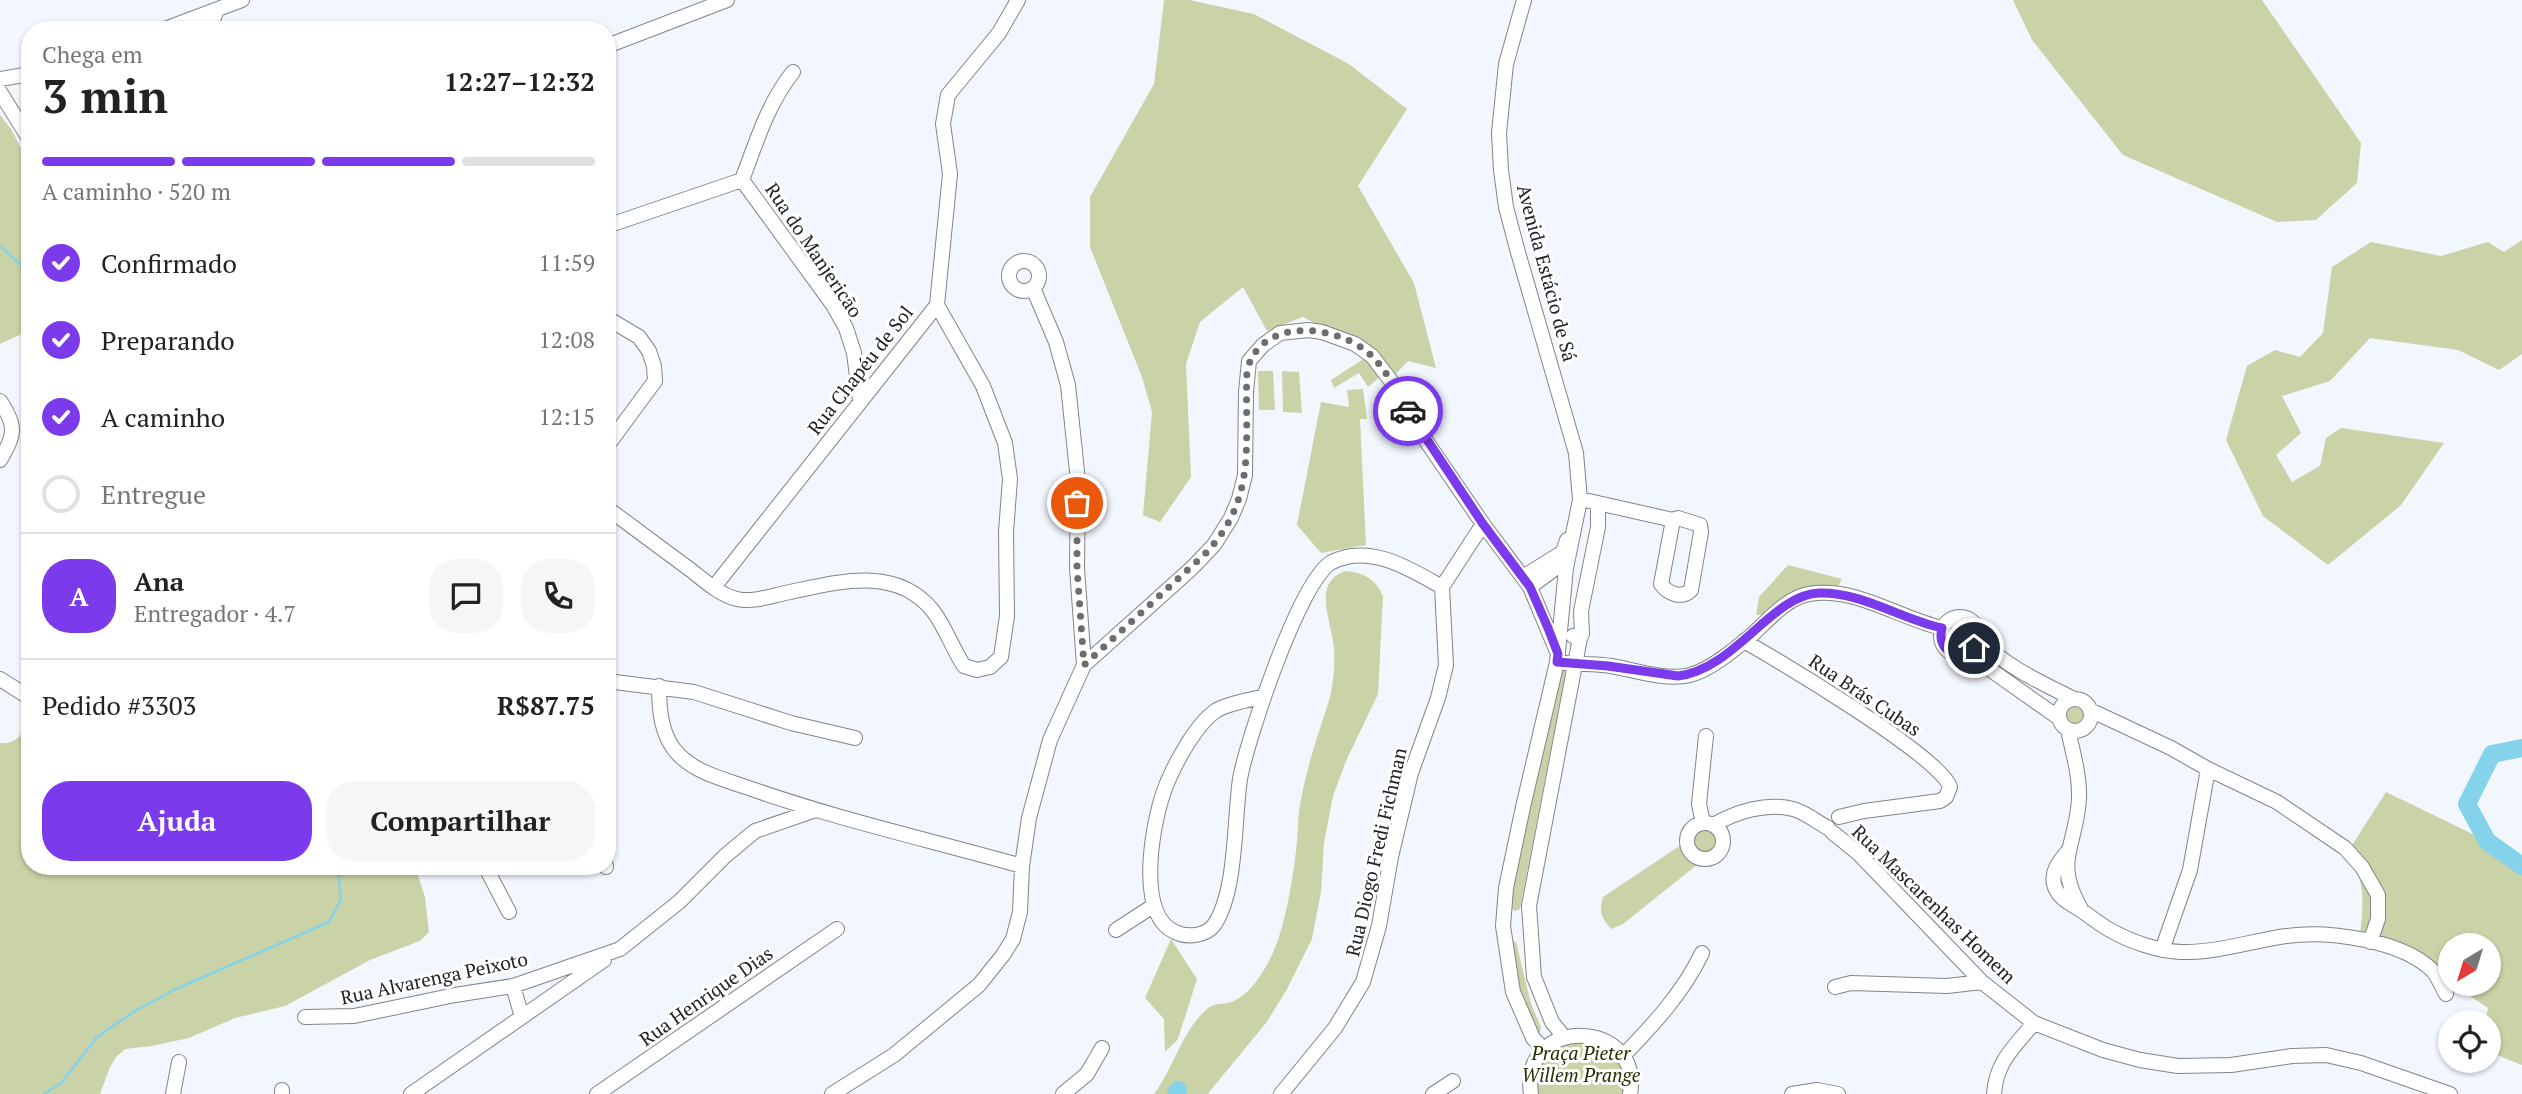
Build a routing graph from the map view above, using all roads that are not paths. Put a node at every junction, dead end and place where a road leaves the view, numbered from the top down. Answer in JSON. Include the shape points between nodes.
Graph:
{"nodes":[{"id":1,"x":242,"y":0,"type":"edge"},
{"id":2,"x":727,"y":0,"type":"edge"},
{"id":3,"x":1018,"y":0,"type":"edge"},
{"id":4,"x":1524,"y":0,"type":"edge"},
{"id":5,"x":217,"y":10,"type":"junction"},
{"id":6,"x":187,"y":21,"type":"edge"},
{"id":7,"x":213,"y":21,"type":"edge"},
{"id":8,"x":616,"y":43,"type":"edge"},
{"id":9,"x":793,"y":72,"type":"dead end"},
{"id":10,"x":21,"y":76,"type":"edge"},
{"id":11,"x":0,"y":79,"type":"edge"},
{"id":12,"x":0,"y":92,"type":"edge"},
{"id":13,"x":21,"y":126,"type":"edge"},
{"id":14,"x":742,"y":180,"type":"junction"},
{"id":15,"x":616,"y":223,"type":"edge"},
{"id":16,"x":1033,"y":288,"type":"dead end"},
{"id":17,"x":937,"y":305,"type":"junction"},
{"id":18,"x":616,"y":323,"type":"edge"},
{"id":19,"x":860,"y":400,"type":"junction"},
{"id":20,"x":0,"y":401,"type":"edge"},
{"id":21,"x":616,"y":434,"type":"edge"},
{"id":22,"x":0,"y":460,"type":"edge"},
{"id":23,"x":1598,"y":503,"type":"junction"},
{"id":24,"x":1579,"y":506,"type":"junction"},
{"id":25,"x":616,"y":515,"type":"edge"},
{"id":26,"x":1673,"y":520,"type":"junction"},
{"id":27,"x":1483,"y":524,"type":"junction"},
{"id":28,"x":1562,"y":558,"type":"junction"},
{"id":29,"x":1527,"y":582,"type":"junction"},
{"id":30,"x":714,"y":587,"type":"junction"},
{"id":31,"x":1441,"y":587,"type":"junction"},
{"id":32,"x":1559,"y":628,"type":"junction"},
{"id":33,"x":1942,"y":628,"type":"junction"},
{"id":34,"x":1581,"y":636,"type":"junction"},
{"id":35,"x":1744,"y":641,"type":"junction"},
{"id":36,"x":1975,"y":645,"type":"junction"},
{"id":37,"x":1558,"y":658,"type":"junction"},
{"id":38,"x":1084,"y":665,"type":"junction"},
{"id":39,"x":1574,"y":665,"type":"junction"},
{"id":40,"x":0,"y":679,"type":"edge"},
{"id":41,"x":616,"y":682,"type":"edge"},
{"id":42,"x":659,"y":686,"type":"junction"},
{"id":43,"x":21,"y":692,"type":"edge"},
{"id":44,"x":1262,"y":697,"type":"junction"},
{"id":45,"x":2074,"y":699,"type":"junction"},
{"id":46,"x":2090,"y":710,"type":"junction"},
{"id":47,"x":2059,"y":718,"type":"junction"},
{"id":48,"x":2068,"y":730,"type":"junction"},
{"id":49,"x":1706,"y":736,"type":"dead end"},
{"id":50,"x":855,"y":738,"type":"dead end"},
{"id":51,"x":2208,"y":769,"type":"junction"},
{"id":52,"x":813,"y":811,"type":"junction"},
{"id":53,"x":1708,"y":823,"type":"junction"},
{"id":54,"x":1830,"y":830,"type":"junction"},
{"id":55,"x":1022,"y":866,"type":"junction"},
{"id":56,"x":490,"y":875,"type":"edge"},
{"id":57,"x":1153,"y":905,"type":"junction"},
{"id":58,"x":509,"y":912,"type":"dead end"},
{"id":59,"x":1529,"y":925,"type":"junction"},
{"id":60,"x":1503,"y":926,"type":"junction"},
{"id":61,"x":837,"y":929,"type":"dead end"},
{"id":62,"x":1116,"y":930,"type":"dead end"},
{"id":63,"x":2370,"y":942,"type":"junction"},
{"id":64,"x":620,"y":949,"type":"junction"},
{"id":65,"x":2162,"y":950,"type":"junction"},
{"id":66,"x":1702,"y":953,"type":"dead end"},
{"id":67,"x":549,"y":973,"type":"junction"},
{"id":68,"x":2438,"y":980,"type":"edge"},
{"id":69,"x":1982,"y":982,"type":"junction"},
{"id":70,"x":513,"y":986,"type":"junction"},
{"id":71,"x":1835,"y":987,"type":"dead end"},
{"id":72,"x":555,"y":993,"type":"junction"},
{"id":73,"x":305,"y":1017,"type":"dead end"},
{"id":74,"x":522,"y":1017,"type":"junction"},
{"id":75,"x":2034,"y":1023,"type":"junction"},
{"id":76,"x":1564,"y":1037,"type":"junction"},
{"id":77,"x":1101,"y":1048,"type":"dead end"},
{"id":78,"x":1544,"y":1050,"type":"junction"},
{"id":79,"x":1622,"y":1056,"type":"junction"},
{"id":80,"x":179,"y":1062,"type":"dead end"},
{"id":81,"x":1453,"y":1081,"type":"dead end"},
{"id":82,"x":173,"y":1094,"type":"edge"},
{"id":83,"x":411,"y":1094,"type":"edge"},
{"id":84,"x":597,"y":1094,"type":"edge"},
{"id":85,"x":832,"y":1094,"type":"edge"},
{"id":86,"x":1063,"y":1094,"type":"edge"},
{"id":87,"x":1281,"y":1094,"type":"edge"},
{"id":88,"x":1433,"y":1094,"type":"edge"},
{"id":89,"x":1531,"y":1094,"type":"edge"},
{"id":90,"x":1630,"y":1094,"type":"edge"},
{"id":91,"x":1792,"y":1094,"type":"edge"},
{"id":92,"x":1838,"y":1094,"type":"edge"},
{"id":93,"x":1994,"y":1094,"type":"edge"},
{"id":94,"x":2450,"y":1094,"type":"edge"}],
"edges":[{"from":1,"to":5,"type":"street"},
{"from":2,"to":8,"type":"street"},
{"from":3,"to":17,"type":"street","name":"Rua Chapéu de Sol","via":[[944,106],[950,174]]},
{"from":4,"to":24,"type":"street","name":"Avenida Estácio de Sá","via":[[1506,64],[1499,133],[1501,170],[1517,249],[1576,453]]},
{"from":5,"to":6,"type":"street"},
{"from":5,"to":7,"type":"street"},
{"from":9,"to":14,"type":"street","via":[[771,105]]},
{"from":10,"to":11,"type":"street"},
{"from":12,"to":13,"type":"street"},
{"from":14,"to":15,"type":"street","name":"Rua do Manjericão"},
{"from":14,"to":19,"type":"street","name":"Rua do Manjericão","via":[[846,328]]},
{"from":16,"to":38,"type":"street","via":[[1068,385],[1078,481],[1077,568]]},
{"from":17,"to":19,"type":"street","name":"Rua Chapéu de Sol"},
{"from":17,"to":30,"type":"street","via":[[983,387],[1005,443],[1010,479],[1007,616],[1001,657],[990,667],[964,666],[931,608],[901,586],[856,580],[740,600]]},
{"from":18,"to":21,"type":"street","via":[[639,337],[649,351],[655,382]]},
{"from":19,"to":30,"type":"street","name":"Rua Chapéu de Sol"},
{"from":20,"to":22,"type":"street","via":[[14,431]]},
{"from":23,"to":24,"type":"street"},
{"from":23,"to":26,"type":"street"},
{"from":23,"to":34,"type":"street","via":[[1598,523],[1586,555],[1578,606]]},
{"from":24,"to":28,"type":"street","name":"Avenida Estácio de Sá"},
{"from":24,"to":32,"type":"street","name":"Avenida Estácio de Sá","via":[[1580,534]]},
{"from":25,"to":30,"type":"street"},
{"from":26,"to":26,"type":"street","via":[[1661,584],[1673,594],[1688,593],[1700,525],[1684,518]]},
{"from":27,"to":29,"type":"street"},
{"from":27,"to":31,"type":"street"},
{"from":27,"to":38,"type":"street","via":[[1372,356],[1322,332],[1280,333],[1249,361],[1245,475],[1231,518],[1192,568]]},
{"from":28,"to":29,"type":"street"},
{"from":28,"to":32,"type":"street","name":"Avenida Estácio de Sá","via":[[1556,605]]},
{"from":29,"to":37,"type":"street"},
{"from":31,"to":44,"type":"street","via":[[1401,564],[1369,555],[1332,562],[1311,586]]},
{"from":31,"to":87,"type":"street","name":"Rua Diogo Fredi Fichman","via":[[1446,665],[1411,773],[1371,960],[1335,1028]]},
{"from":32,"to":34,"type":"street"},
{"from":32,"to":37,"type":"street","name":"Avenida Estácio de Sá"},
{"from":33,"to":35,"type":"street","via":[[1848,594],[1806,594]]},
{"from":33,"to":36,"type":"street","via":[[1941,640],[1947,650],[1961,655]]},
{"from":33,"to":36,"type":"street","via":[[1951,619],[1964,618],[1974,624]]},
{"from":34,"to":39,"type":"street"},
{"from":35,"to":39,"type":"street","via":[[1688,675]]},
{"from":35,"to":54,"type":"street","name":"Rua Brás Cubas","via":[[1821,687],[1913,750],[1948,780],[1949,792],[1940,801],[1839,817],[1843,828]]},
{"from":36,"to":45,"type":"street"},
{"from":36,"to":47,"type":"street","via":[[1988,668]]},
{"from":37,"to":39,"type":"street"},
{"from":37,"to":60,"type":"street","name":"Avenida Estácio de Sá","via":[[1522,807]]},
{"from":38,"to":55,"type":"street","via":[[1042,765]]},
{"from":39,"to":59,"type":"street"},
{"from":40,"to":43,"type":"street"},
{"from":41,"to":42,"type":"street"},
{"from":42,"to":50,"type":"street"},
{"from":42,"to":52,"type":"street","via":[[659,710],[670,745],[682,758],[699,770]]},
{"from":44,"to":57,"type":"street","via":[[1217,710],[1175,763],[1162,796],[1150,858]]},
{"from":44,"to":57,"type":"street","via":[[1240,779],[1232,861],[1213,928],[1186,936],[1174,932],[1163,924]]},
{"from":45,"to":46,"type":"street"},
{"from":45,"to":47,"type":"street","via":[[2061,708]]},
{"from":46,"to":48,"type":"street","via":[[2088,726]]},
{"from":46,"to":51,"type":"street"},
{"from":47,"to":48,"type":"street"},
{"from":48,"to":65,"type":"street","via":[[2079,798],[2068,851],[2057,863],[2053,881],[2061,897],[2111,931]]},
{"from":49,"to":53,"type":"street","via":[[1699,804]]},
{"from":51,"to":63,"type":"street","via":[[2277,802],[2345,848],[2378,895],[2378,919]]},
{"from":51,"to":65,"type":"street","via":[[2190,870]]},
{"from":52,"to":55,"type":"street"},
{"from":52,"to":64,"type":"street","name":"Rua Alvarenga Peixoto","via":[[755,831]]},
{"from":53,"to":53,"type":"street","via":[[1691,829],[1687,838],[1690,850],[1707,858],[1722,848],[1723,838],[1719,829]]},
{"from":53,"to":54,"type":"street","name":"Rua Mascarenhas Homem","via":[[1752,809],[1794,809]]},
{"from":54,"to":69,"type":"street","name":"Rua Mascarenhas Homem","via":[[1858,853]]},
{"from":55,"to":85,"type":"street","via":[[1020,912],[1013,939],[979,985],[894,1055]]},
{"from":56,"to":58,"type":"street"},
{"from":57,"to":62,"type":"street"},
{"from":59,"to":60,"type":"street"},
{"from":59,"to":76,"type":"street","via":[[1534,977],[1552,1022]]},
{"from":60,"to":78,"type":"street","name":"Avenida Estácio de Sá","via":[[1513,992],[1532,1038]]},
{"from":61,"to":84,"type":"street","name":"Rua Henrique Dias"},
{"from":63,"to":65,"type":"street","via":[[2323,933],[2204,951]]},
{"from":63,"to":68,"type":"street","via":[[2418,959]]},
{"from":64,"to":67,"type":"street","name":"Rua Alvarenga Peixoto"},
{"from":64,"to":72,"type":"street"},
{"from":66,"to":79,"type":"street","via":[[1667,1008]]},
{"from":67,"to":70,"type":"street","name":"Rua Alvarenga Peixoto"},
{"from":67,"to":72,"type":"street"},
{"from":69,"to":71,"type":"street"},
{"from":69,"to":75,"type":"street","name":"Rua Mascarenhas Homem"},
{"from":70,"to":73,"type":"street","name":"Rua Alvarenga Peixoto","via":[[354,1016]]},
{"from":70,"to":74,"type":"street"},
{"from":72,"to":74,"type":"street"},
{"from":74,"to":83,"type":"street"},
{"from":75,"to":93,"type":"street","via":[[2004,1058],[1995,1077]]},
{"from":75,"to":94,"type":"street","name":"Rua Mascarenhas Homem","via":[[2140,1060],[2178,1066],[2231,1065],[2326,1055]]},
{"from":76,"to":78,"type":"street"},
{"from":76,"to":79,"type":"street","via":[[1599,1038]]},
{"from":77,"to":86,"type":"street","via":[[1087,1074]]},
{"from":78,"to":89,"type":"street","via":[[1531,1076]]},
{"from":79,"to":90,"type":"street","via":[[1631,1077]]},
{"from":80,"to":82,"type":"street"},
{"from":81,"to":88,"type":"street"},
{"from":91,"to":92,"type":"street","via":[[1817,1090]]}]}
